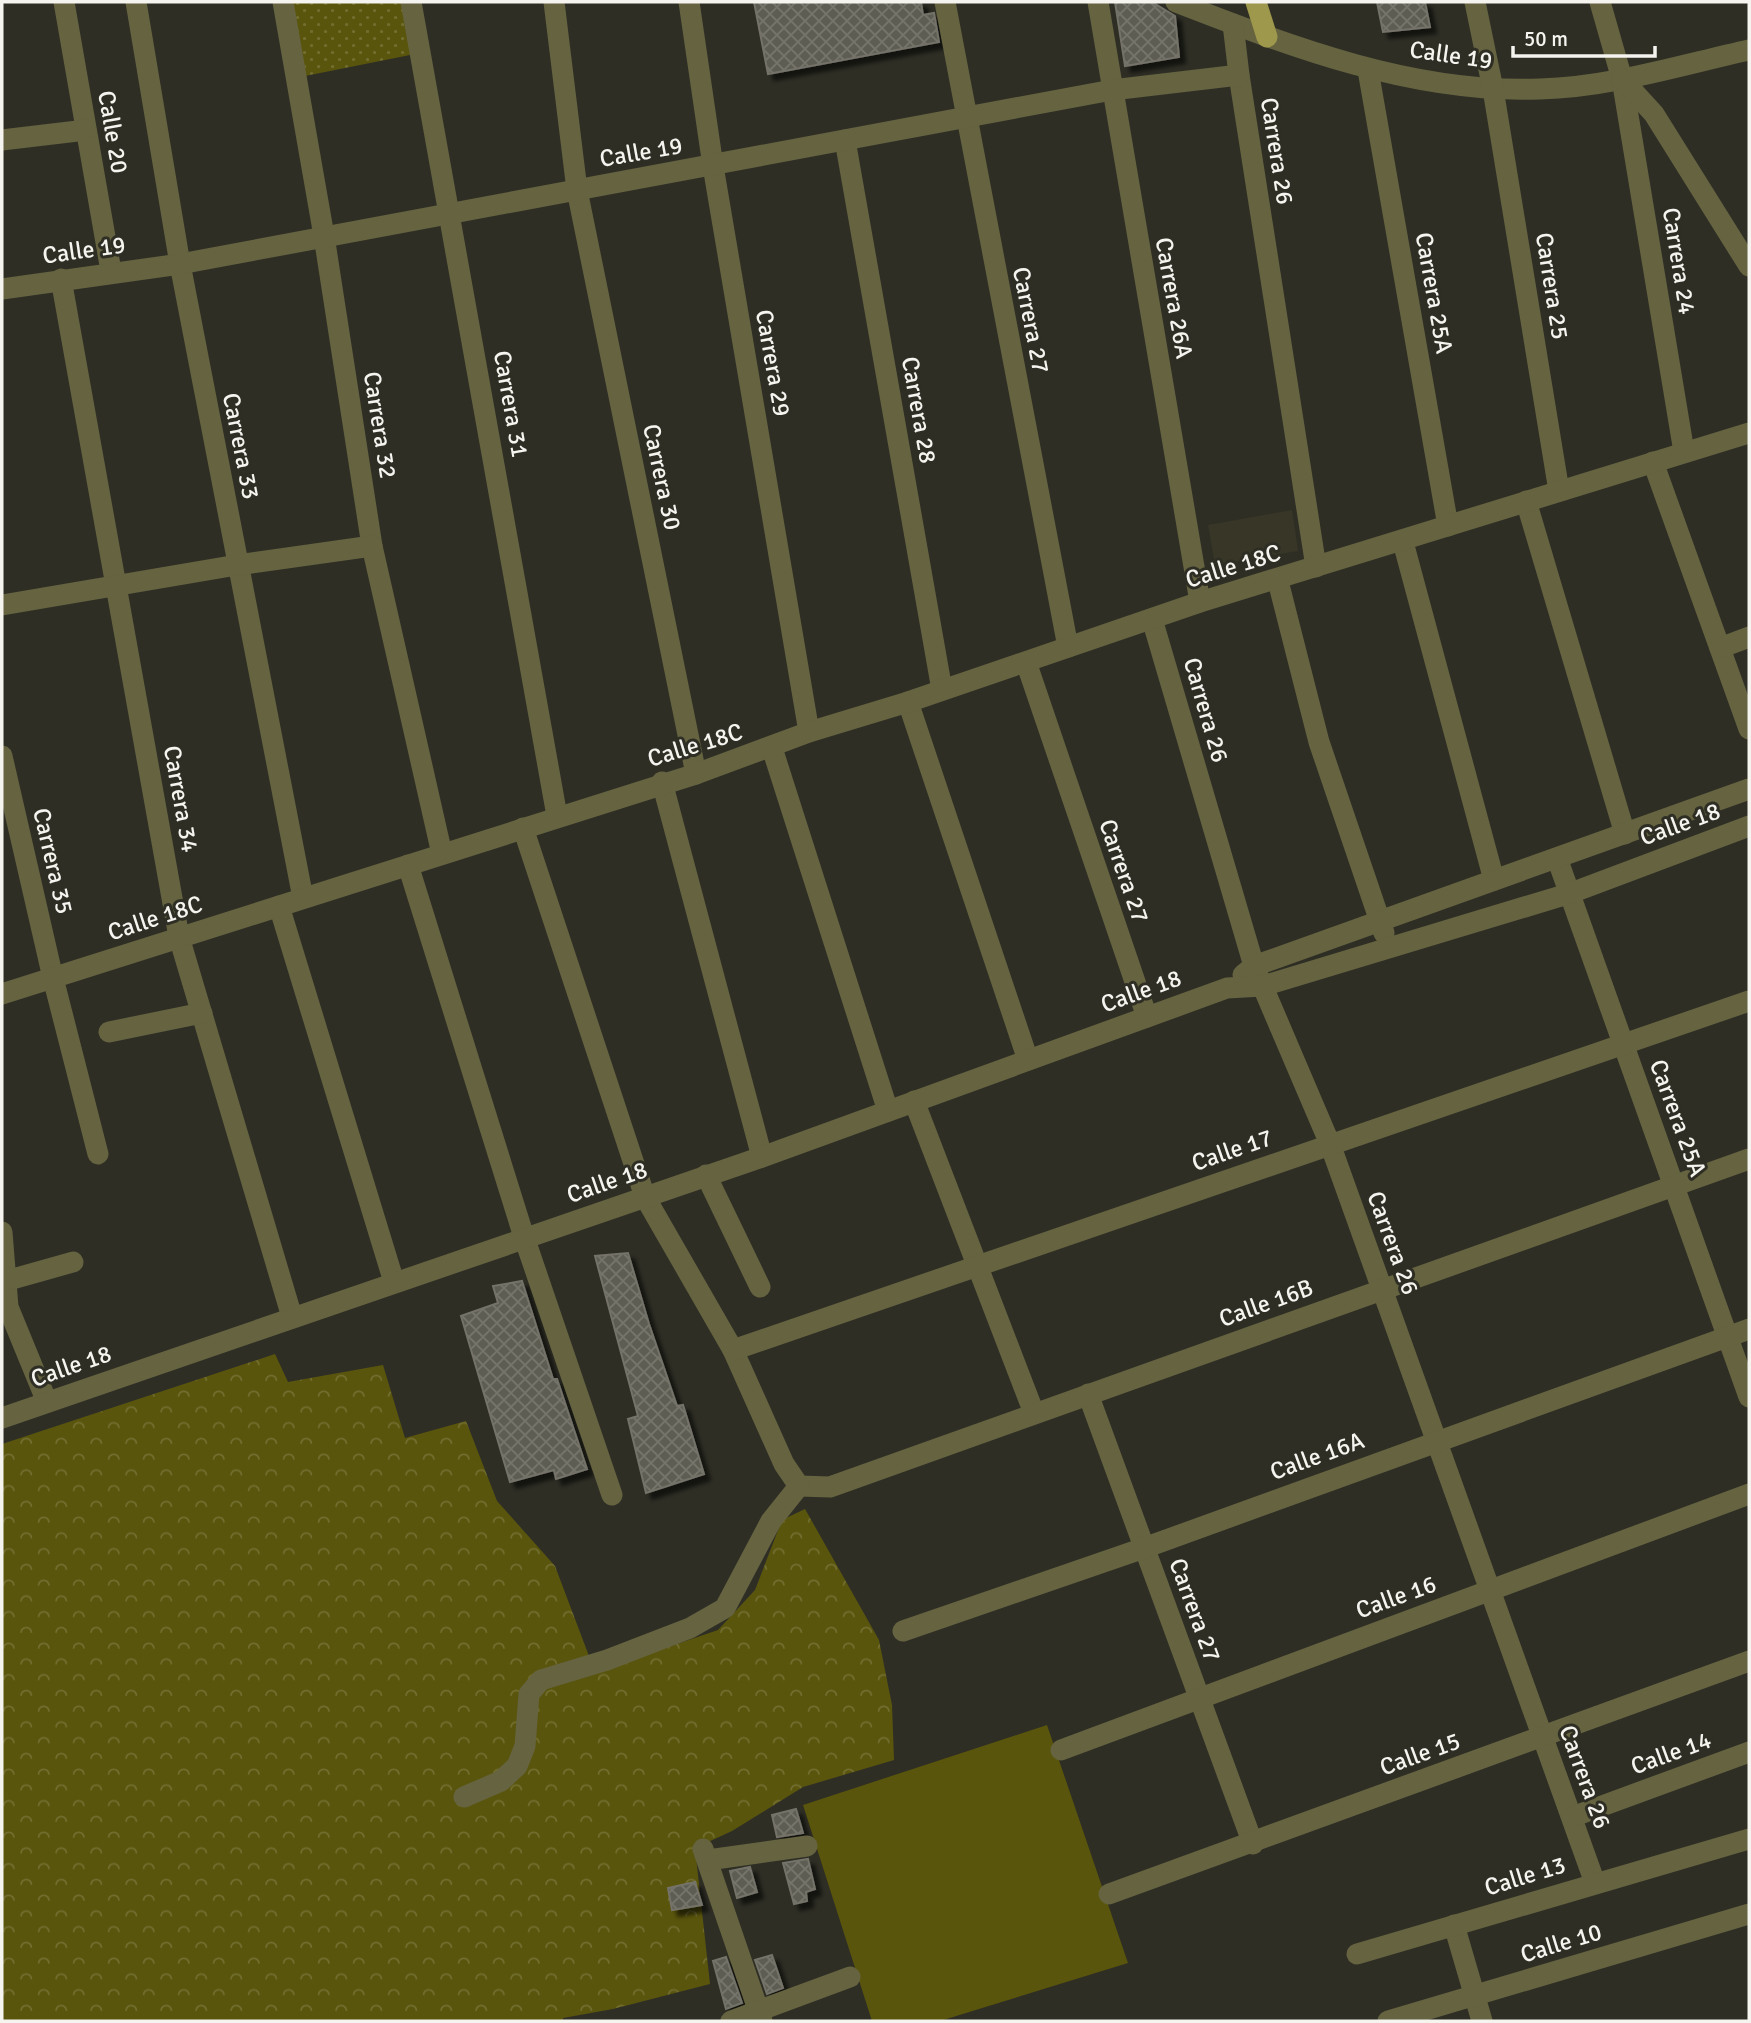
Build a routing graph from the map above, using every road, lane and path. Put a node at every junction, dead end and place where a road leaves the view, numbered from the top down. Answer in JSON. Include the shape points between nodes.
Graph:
{"nodes":[{"id":1,"x":64,"y":2,"type":"edge"},
{"id":2,"x":136,"y":2,"type":"edge"},
{"id":3,"x":283,"y":2,"type":"edge"},
{"id":4,"x":411,"y":2,"type":"edge"},
{"id":5,"x":554,"y":2,"type":"edge"},
{"id":6,"x":689,"y":2,"type":"edge"},
{"id":7,"x":945,"y":2,"type":"edge"},
{"id":8,"x":1098,"y":2,"type":"edge"},
{"id":9,"x":1176,"y":2,"type":"edge"},
{"id":10,"x":1256,"y":2,"type":"edge"},
{"id":11,"x":1475,"y":2,"type":"edge"},
{"id":12,"x":1600,"y":2,"type":"edge"},
{"id":13,"x":1233,"y":24,"type":"junction"},
{"id":14,"x":1266,"y":37,"type":"junction"},
{"id":15,"x":1749,"y":50,"type":"edge"},
{"id":16,"x":1368,"y":69,"type":"junction"},
{"id":17,"x":1239,"y":75,"type":"junction"},
{"id":18,"x":1622,"y":79,"type":"junction"},
{"id":19,"x":1493,"y":89,"type":"junction"},
{"id":20,"x":1112,"y":90,"type":"junction"},
{"id":21,"x":966,"y":118,"type":"junction"},
{"id":22,"x":86,"y":130,"type":"junction"},
{"id":23,"x":2,"y":140,"type":"edge"},
{"id":24,"x":845,"y":140,"type":"junction"},
{"id":25,"x":713,"y":166,"type":"junction"},
{"id":26,"x":577,"y":190,"type":"junction"},
{"id":27,"x":450,"y":212,"type":"junction"},
{"id":28,"x":324,"y":236,"type":"junction"},
{"id":29,"x":180,"y":264,"type":"junction"},
{"id":30,"x":1749,"y":267,"type":"edge"},
{"id":31,"x":111,"y":271,"type":"junction"},
{"id":32,"x":61,"y":279,"type":"junction"},
{"id":33,"x":2,"y":289,"type":"edge"},
{"id":34,"x":1749,"y":433,"type":"edge"},
{"id":35,"x":1684,"y":452,"type":"junction"},
{"id":36,"x":1653,"y":462,"type":"junction"},
{"id":37,"x":1559,"y":491,"type":"junction"},
{"id":38,"x":1526,"y":501,"type":"junction"},
{"id":39,"x":1448,"y":526,"type":"junction"},
{"id":40,"x":1403,"y":542,"type":"junction"},
{"id":41,"x":372,"y":546,"type":"junction"},
{"id":42,"x":237,"y":565,"type":"junction"},
{"id":43,"x":1316,"y":567,"type":"junction"},
{"id":44,"x":1278,"y":581,"type":"junction"},
{"id":45,"x":116,"y":586,"type":"junction"},
{"id":46,"x":1200,"y":603,"type":"junction"},
{"id":47,"x":2,"y":605,"type":"edge"},
{"id":48,"x":1152,"y":618,"type":"junction"},
{"id":49,"x":1749,"y":637,"type":"edge"},
{"id":50,"x":1068,"y":647,"type":"junction"},
{"id":51,"x":1720,"y":648,"type":"junction"},
{"id":52,"x":1026,"y":662,"type":"junction"},
{"id":53,"x":942,"y":690,"type":"junction"},
{"id":54,"x":908,"y":702,"type":"junction"},
{"id":55,"x":1749,"y":729,"type":"edge"},
{"id":56,"x":809,"y":732,"type":"junction"},
{"id":57,"x":772,"y":748,"type":"junction"},
{"id":58,"x":2,"y":756,"type":"edge"},
{"id":59,"x":696,"y":774,"type":"junction"},
{"id":60,"x":662,"y":782,"type":"junction"},
{"id":61,"x":1749,"y":789,"type":"edge"},
{"id":62,"x":557,"y":816,"type":"junction"},
{"id":63,"x":1749,"y":826,"type":"edge"},
{"id":64,"x":523,"y":828,"type":"junction"},
{"id":65,"x":1625,"y":834,"type":"junction"},
{"id":66,"x":442,"y":854,"type":"junction"},
{"id":67,"x":1557,"y":858,"type":"junction"},
{"id":68,"x":408,"y":865,"type":"junction"},
{"id":69,"x":1494,"y":880,"type":"junction"},
{"id":70,"x":1571,"y":893,"type":"junction"},
{"id":71,"x":303,"y":898,"type":"junction"},
{"id":72,"x":279,"y":906,"type":"junction"},
{"id":73,"x":1380,"y":921,"type":"junction"},
{"id":74,"x":179,"y":937,"type":"junction"},
{"id":75,"x":1389,"y":949,"type":"junction"},
{"id":76,"x":1254,"y":966,"type":"junction"},
{"id":77,"x":53,"y":978,"type":"junction"},
{"id":78,"x":1263,"y":986,"type":"junction"},
{"id":79,"x":1227,"y":988,"type":"junction"},
{"id":80,"x":2,"y":994,"type":"edge"},
{"id":81,"x":1749,"y":1001,"type":"edge"},
{"id":82,"x":202,"y":1013,"type":"junction"},
{"id":83,"x":1147,"y":1017,"type":"junction"},
{"id":84,"x":109,"y":1032,"type":"dead end"},
{"id":85,"x":1625,"y":1045,"type":"junction"},
{"id":86,"x":1028,"y":1060,"type":"junction"},
{"id":87,"x":914,"y":1101,"type":"junction"},
{"id":88,"x":888,"y":1111,"type":"junction"},
{"id":89,"x":1330,"y":1144,"type":"junction"},
{"id":90,"x":98,"y":1154,"type":"dead end"},
{"id":91,"x":762,"y":1157,"type":"junction"},
{"id":92,"x":1749,"y":1159,"type":"edge"},
{"id":93,"x":706,"y":1175,"type":"junction"},
{"id":94,"x":1674,"y":1185,"type":"junction"},
{"id":95,"x":645,"y":1197,"type":"junction"},
{"id":96,"x":2,"y":1232,"type":"edge"},
{"id":97,"x":524,"y":1237,"type":"junction"},
{"id":98,"x":73,"y":1262,"type":"dead end"},
{"id":99,"x":977,"y":1266,"type":"junction"},
{"id":100,"x":4,"y":1281,"type":"edge"},
{"id":101,"x":394,"y":1282,"type":"junction"},
{"id":102,"x":760,"y":1287,"type":"dead end"},
{"id":103,"x":1382,"y":1289,"type":"junction"},
{"id":104,"x":292,"y":1317,"type":"junction"},
{"id":105,"x":1749,"y":1329,"type":"edge"},
{"id":106,"x":1728,"y":1336,"type":"junction"},
{"id":107,"x":733,"y":1350,"type":"junction"},
{"id":108,"x":1088,"y":1394,"type":"junction"},
{"id":109,"x":1749,"y":1397,"type":"edge"},
{"id":110,"x":47,"y":1402,"type":"junction"},
{"id":111,"x":1034,"y":1413,"type":"junction"},
{"id":112,"x":2,"y":1418,"type":"edge"},
{"id":113,"x":1436,"y":1440,"type":"junction"},
{"id":114,"x":799,"y":1486,"type":"junction"},
{"id":115,"x":1749,"y":1494,"type":"edge"},
{"id":116,"x":612,"y":1495,"type":"dead end"},
{"id":117,"x":1144,"y":1548,"type":"junction"},
{"id":118,"x":1490,"y":1590,"type":"junction"},
{"id":119,"x":903,"y":1631,"type":"dead end"},
{"id":120,"x":1749,"y":1661,"type":"edge"},
{"id":121,"x":1199,"y":1698,"type":"junction"},
{"id":122,"x":1543,"y":1737,"type":"junction"},
{"id":123,"x":1061,"y":1750,"type":"dead end"},
{"id":124,"x":1749,"y":1752,"type":"edge"},
{"id":125,"x":464,"y":1797,"type":"dead end"},
{"id":126,"x":1572,"y":1817,"type":"junction"},
{"id":127,"x":1749,"y":1839,"type":"edge"},
{"id":128,"x":1252,"y":1844,"type":"junction"},
{"id":129,"x":807,"y":1846,"type":"dead end"},
{"id":130,"x":1595,"y":1883,"type":"junction"},
{"id":131,"x":1109,"y":1894,"type":"dead end"},
{"id":132,"x":1749,"y":1914,"type":"edge"},
{"id":133,"x":1454,"y":1925,"type":"junction"},
{"id":134,"x":1357,"y":1954,"type":"dead end"},
{"id":135,"x":850,"y":1977,"type":"dead end"},
{"id":136,"x":1475,"y":1996,"type":"junction"},
{"id":137,"x":761,"y":2016,"type":"edge"},
{"id":138,"x":731,"y":2021,"type":"edge"},
{"id":139,"x":1388,"y":2021,"type":"edge"},
{"id":140,"x":1482,"y":2021,"type":"edge"}],
"edges":[{"from":1,"to":22,"type":"street","name":"Calle 20"},
{"from":2,"to":29,"type":"street","name":"Carrera 33"},
{"from":3,"to":28,"type":"street","name":"Carrera 32"},
{"from":4,"to":27,"type":"street","name":"Carrera 31"},
{"from":5,"to":26,"type":"street","name":"Carrera 30"},
{"from":6,"to":25,"type":"street","name":"Carrera 29"},
{"from":7,"to":21,"type":"street","name":"Carrera 27"},
{"from":8,"to":20,"type":"street","name":"Carrera 26A"},
{"from":9,"to":13,"type":"street","name":"Calle 19"},
{"from":10,"to":14,"type":"main road"},
{"from":11,"to":19,"type":"street","name":"Carrera 25"},
{"from":12,"to":18,"type":"street","name":"Carrera 24"},
{"from":13,"to":14,"type":"street","name":"Calle 19"},
{"from":13,"to":17,"type":"street"},
{"from":14,"to":16,"type":"street","name":"Calle 19"},
{"from":15,"to":18,"type":"street","name":"Calle 19"},
{"from":16,"to":19,"type":"street","name":"Calle 19"},
{"from":16,"to":39,"type":"street","name":"Carrera 25A"},
{"from":17,"to":20,"type":"street","name":"Calle 19"},
{"from":17,"to":43,"type":"street","name":"Carrera 26"},
{"from":18,"to":19,"type":"street","name":"Calle 19","via":[[1543,89]]},
{"from":18,"to":30,"type":"street","via":[[1654,114]]},
{"from":18,"to":35,"type":"street","name":"Carrera 24"},
{"from":19,"to":37,"type":"street","name":"Carrera 25"},
{"from":20,"to":21,"type":"street","name":"Calle 19"},
{"from":20,"to":46,"type":"street","name":"Carrera 26A"},
{"from":21,"to":24,"type":"street","name":"Calle 19"},
{"from":21,"to":50,"type":"street","name":"Carrera 27"},
{"from":22,"to":23,"type":"street"},
{"from":22,"to":31,"type":"street","name":"Calle 20"},
{"from":24,"to":25,"type":"street","name":"Calle 19"},
{"from":24,"to":53,"type":"street","name":"Carrera 28"},
{"from":25,"to":26,"type":"street","name":"Calle 19"},
{"from":25,"to":56,"type":"street","name":"Carrera 29"},
{"from":26,"to":27,"type":"street","name":"Calle 19"},
{"from":26,"to":59,"type":"street","name":"Carrera 30"},
{"from":27,"to":28,"type":"street","name":"Calle 19"},
{"from":27,"to":62,"type":"street","name":"Carrera 31"},
{"from":28,"to":29,"type":"street","name":"Calle 19"},
{"from":28,"to":41,"type":"street","name":"Carrera 32"},
{"from":29,"to":31,"type":"street","name":"Calle 19"},
{"from":29,"to":42,"type":"street","name":"Carrera 33"},
{"from":31,"to":32,"type":"street","name":"Calle 19"},
{"from":32,"to":33,"type":"street","name":"Calle 19"},
{"from":32,"to":45,"type":"street","name":"Carrera 34"},
{"from":34,"to":35,"type":"street","name":"Calle 18C"},
{"from":35,"to":36,"type":"street","name":"Calle 18C"},
{"from":36,"to":37,"type":"street","name":"Calle 18C"},
{"from":36,"to":51,"type":"street"},
{"from":37,"to":38,"type":"street","name":"Calle 18C"},
{"from":38,"to":39,"type":"street","name":"Calle 18C"},
{"from":38,"to":65,"type":"street","name":"Calle 18"},
{"from":39,"to":40,"type":"street","name":"Calle 18C"},
{"from":40,"to":43,"type":"street","name":"Calle 18C"},
{"from":40,"to":69,"type":"street"},
{"from":41,"to":42,"type":"street"},
{"from":41,"to":66,"type":"street","name":"Carrera 32"},
{"from":42,"to":45,"type":"street"},
{"from":42,"to":71,"type":"street","name":"Carrera 33"},
{"from":43,"to":44,"type":"street","name":"Calle 18C"},
{"from":44,"to":46,"type":"street","name":"Calle 18C"},
{"from":44,"to":73,"type":"street","via":[[1319,743]]},
{"from":45,"to":47,"type":"street"},
{"from":45,"to":74,"type":"street","name":"Carrera 34"},
{"from":46,"to":48,"type":"street","name":"Calle 18C"},
{"from":48,"to":50,"type":"street","name":"Calle 18C"},
{"from":48,"to":76,"type":"street","name":"Carrera 26"},
{"from":49,"to":51,"type":"street"},
{"from":50,"to":52,"type":"street","name":"Calle 18C"},
{"from":51,"to":55,"type":"street"},
{"from":52,"to":53,"type":"street","name":"Calle 18C"},
{"from":52,"to":83,"type":"street","name":"Carrera 27"},
{"from":53,"to":54,"type":"street","name":"Calle 18C"},
{"from":54,"to":56,"type":"street","name":"Calle 18C"},
{"from":54,"to":86,"type":"street"},
{"from":56,"to":57,"type":"street","name":"Calle 18C"},
{"from":57,"to":59,"type":"street","name":"Calle 18C"},
{"from":57,"to":88,"type":"street"},
{"from":58,"to":77,"type":"street","name":"Carrera 35"},
{"from":59,"to":60,"type":"street","name":"Calle 18C"},
{"from":60,"to":62,"type":"street","name":"Calle 18C"},
{"from":60,"to":91,"type":"street"},
{"from":61,"to":65,"type":"street","name":"Calle 18"},
{"from":62,"to":64,"type":"street","name":"Calle 18C"},
{"from":63,"to":70,"type":"street","name":"Calle 18"},
{"from":64,"to":66,"type":"street","name":"Calle 18C"},
{"from":64,"to":95,"type":"street"},
{"from":65,"to":67,"type":"street","name":"Calle 18"},
{"from":66,"to":68,"type":"street","name":"Calle 18C"},
{"from":67,"to":69,"type":"street","name":"Calle 18"},
{"from":67,"to":70,"type":"street","name":"Carrera 25A"},
{"from":68,"to":71,"type":"street","name":"Calle 18C"},
{"from":68,"to":97,"type":"street"},
{"from":69,"to":73,"type":"street","name":"Calle 18"},
{"from":70,"to":75,"type":"street","name":"Calle 18"},
{"from":70,"to":85,"type":"street","name":"Carrera 25A"},
{"from":71,"to":72,"type":"street","name":"Calle 18C"},
{"from":72,"to":74,"type":"street","name":"Calle 18C"},
{"from":72,"to":101,"type":"street"},
{"from":73,"to":75,"type":"street"},
{"from":73,"to":76,"type":"street","name":"Calle 18"},
{"from":74,"to":77,"type":"street","name":"Calle 18C"},
{"from":74,"to":82,"type":"street","name":"Carrera 34"},
{"from":75,"to":78,"type":"street","name":"Calle 18"},
{"from":76,"to":78,"type":"street","name":"Carrera 26"},
{"from":76,"to":79,"type":"street","name":"Calle 18"},
{"from":77,"to":80,"type":"street","name":"Calle 18C"},
{"from":77,"to":90,"type":"street","name":"Carrera 35"},
{"from":78,"to":79,"type":"street","name":"Calle 18"},
{"from":78,"to":89,"type":"street","name":"Carrera 26"},
{"from":79,"to":83,"type":"street","name":"Calle 18"},
{"from":81,"to":85,"type":"street","name":"Calle 17"},
{"from":82,"to":84,"type":"street"},
{"from":82,"to":104,"type":"street","name":"Carrera 34"},
{"from":83,"to":86,"type":"street","name":"Calle 18"},
{"from":85,"to":89,"type":"street","name":"Calle 17"},
{"from":85,"to":94,"type":"street","name":"Carrera 25A"},
{"from":86,"to":87,"type":"street","name":"Calle 18"},
{"from":87,"to":88,"type":"street","name":"Calle 18"},
{"from":87,"to":99,"type":"street"},
{"from":88,"to":91,"type":"street","name":"Calle 18"},
{"from":89,"to":99,"type":"street","name":"Calle 17"},
{"from":89,"to":103,"type":"street","name":"Carrera 26"},
{"from":91,"to":93,"type":"street","name":"Calle 18"},
{"from":92,"to":94,"type":"street","name":"Calle 16B"},
{"from":93,"to":95,"type":"street","name":"Calle 18"},
{"from":93,"to":102,"type":"street"},
{"from":94,"to":103,"type":"street","name":"Calle 16B"},
{"from":94,"to":106,"type":"street","name":"Carrera 25A"},
{"from":95,"to":97,"type":"street","name":"Calle 18"},
{"from":95,"to":107,"type":"street"},
{"from":96,"to":100,"type":"street"},
{"from":97,"to":101,"type":"street","name":"Calle 18"},
{"from":97,"to":116,"type":"street"},
{"from":98,"to":100,"type":"street"},
{"from":99,"to":107,"type":"street","name":"Calle 17"},
{"from":99,"to":111,"type":"street"},
{"from":100,"to":110,"type":"street","via":[[8,1307]]},
{"from":101,"to":104,"type":"street","name":"Calle 18"},
{"from":103,"to":108,"type":"street","name":"Calle 16B"},
{"from":103,"to":113,"type":"street","name":"Carrera 26"},
{"from":104,"to":110,"type":"street","name":"Calle 18"},
{"from":105,"to":106,"type":"street","name":"Calle 16A"},
{"from":106,"to":109,"type":"street","name":"Carrera 25A"},
{"from":106,"to":113,"type":"street","name":"Calle 16A"},
{"from":107,"to":114,"type":"street","via":[[784,1464]]},
{"from":108,"to":111,"type":"street","name":"Calle 16B"},
{"from":108,"to":117,"type":"street","name":"Carrera 27"},
{"from":110,"to":112,"type":"street","name":"Calle 18"},
{"from":111,"to":114,"type":"street","name":"Calle 16B","via":[[830,1486]]},
{"from":113,"to":117,"type":"street","name":"Calle 16A"},
{"from":113,"to":118,"type":"street","name":"Carrera 26"},
{"from":114,"to":125,"type":"street","via":[[771,1521],[725,1608],[690,1628],[590,1667],[541,1679],[529,1694],[525,1746],[517,1766],[501,1781]]},
{"from":115,"to":118,"type":"street","name":"Calle 16"},
{"from":117,"to":119,"type":"street","name":"Calle 16A"},
{"from":117,"to":121,"type":"street","name":"Carrera 27"},
{"from":118,"to":121,"type":"street","name":"Calle 16"},
{"from":118,"to":122,"type":"street","name":"Carrera 26"},
{"from":120,"to":122,"type":"street","name":"Calle 15"},
{"from":121,"to":123,"type":"street","name":"Calle 16"},
{"from":121,"to":128,"type":"street","name":"Carrera 27"},
{"from":122,"to":126,"type":"street","name":"Carrera 26"},
{"from":122,"to":128,"type":"street","name":"Calle 15"},
{"from":124,"to":126,"type":"street","name":"Calle 14"},
{"from":126,"to":130,"type":"street","name":"Carrera 26"},
{"from":127,"to":130,"type":"street","name":"Calle 13"},
{"from":128,"to":131,"type":"street","name":"Calle 15"},
{"from":129,"to":137,"type":"street","via":[[706,1854]]},
{"from":130,"to":133,"type":"street","name":"Calle 13"},
{"from":132,"to":136,"type":"street","name":"Calle 10"},
{"from":133,"to":134,"type":"street","name":"Calle 13"},
{"from":133,"to":136,"type":"street"},
{"from":135,"to":137,"type":"street"},
{"from":136,"to":139,"type":"street","name":"Calle 10"},
{"from":136,"to":140,"type":"street"},
{"from":137,"to":138,"type":"street"}]}
